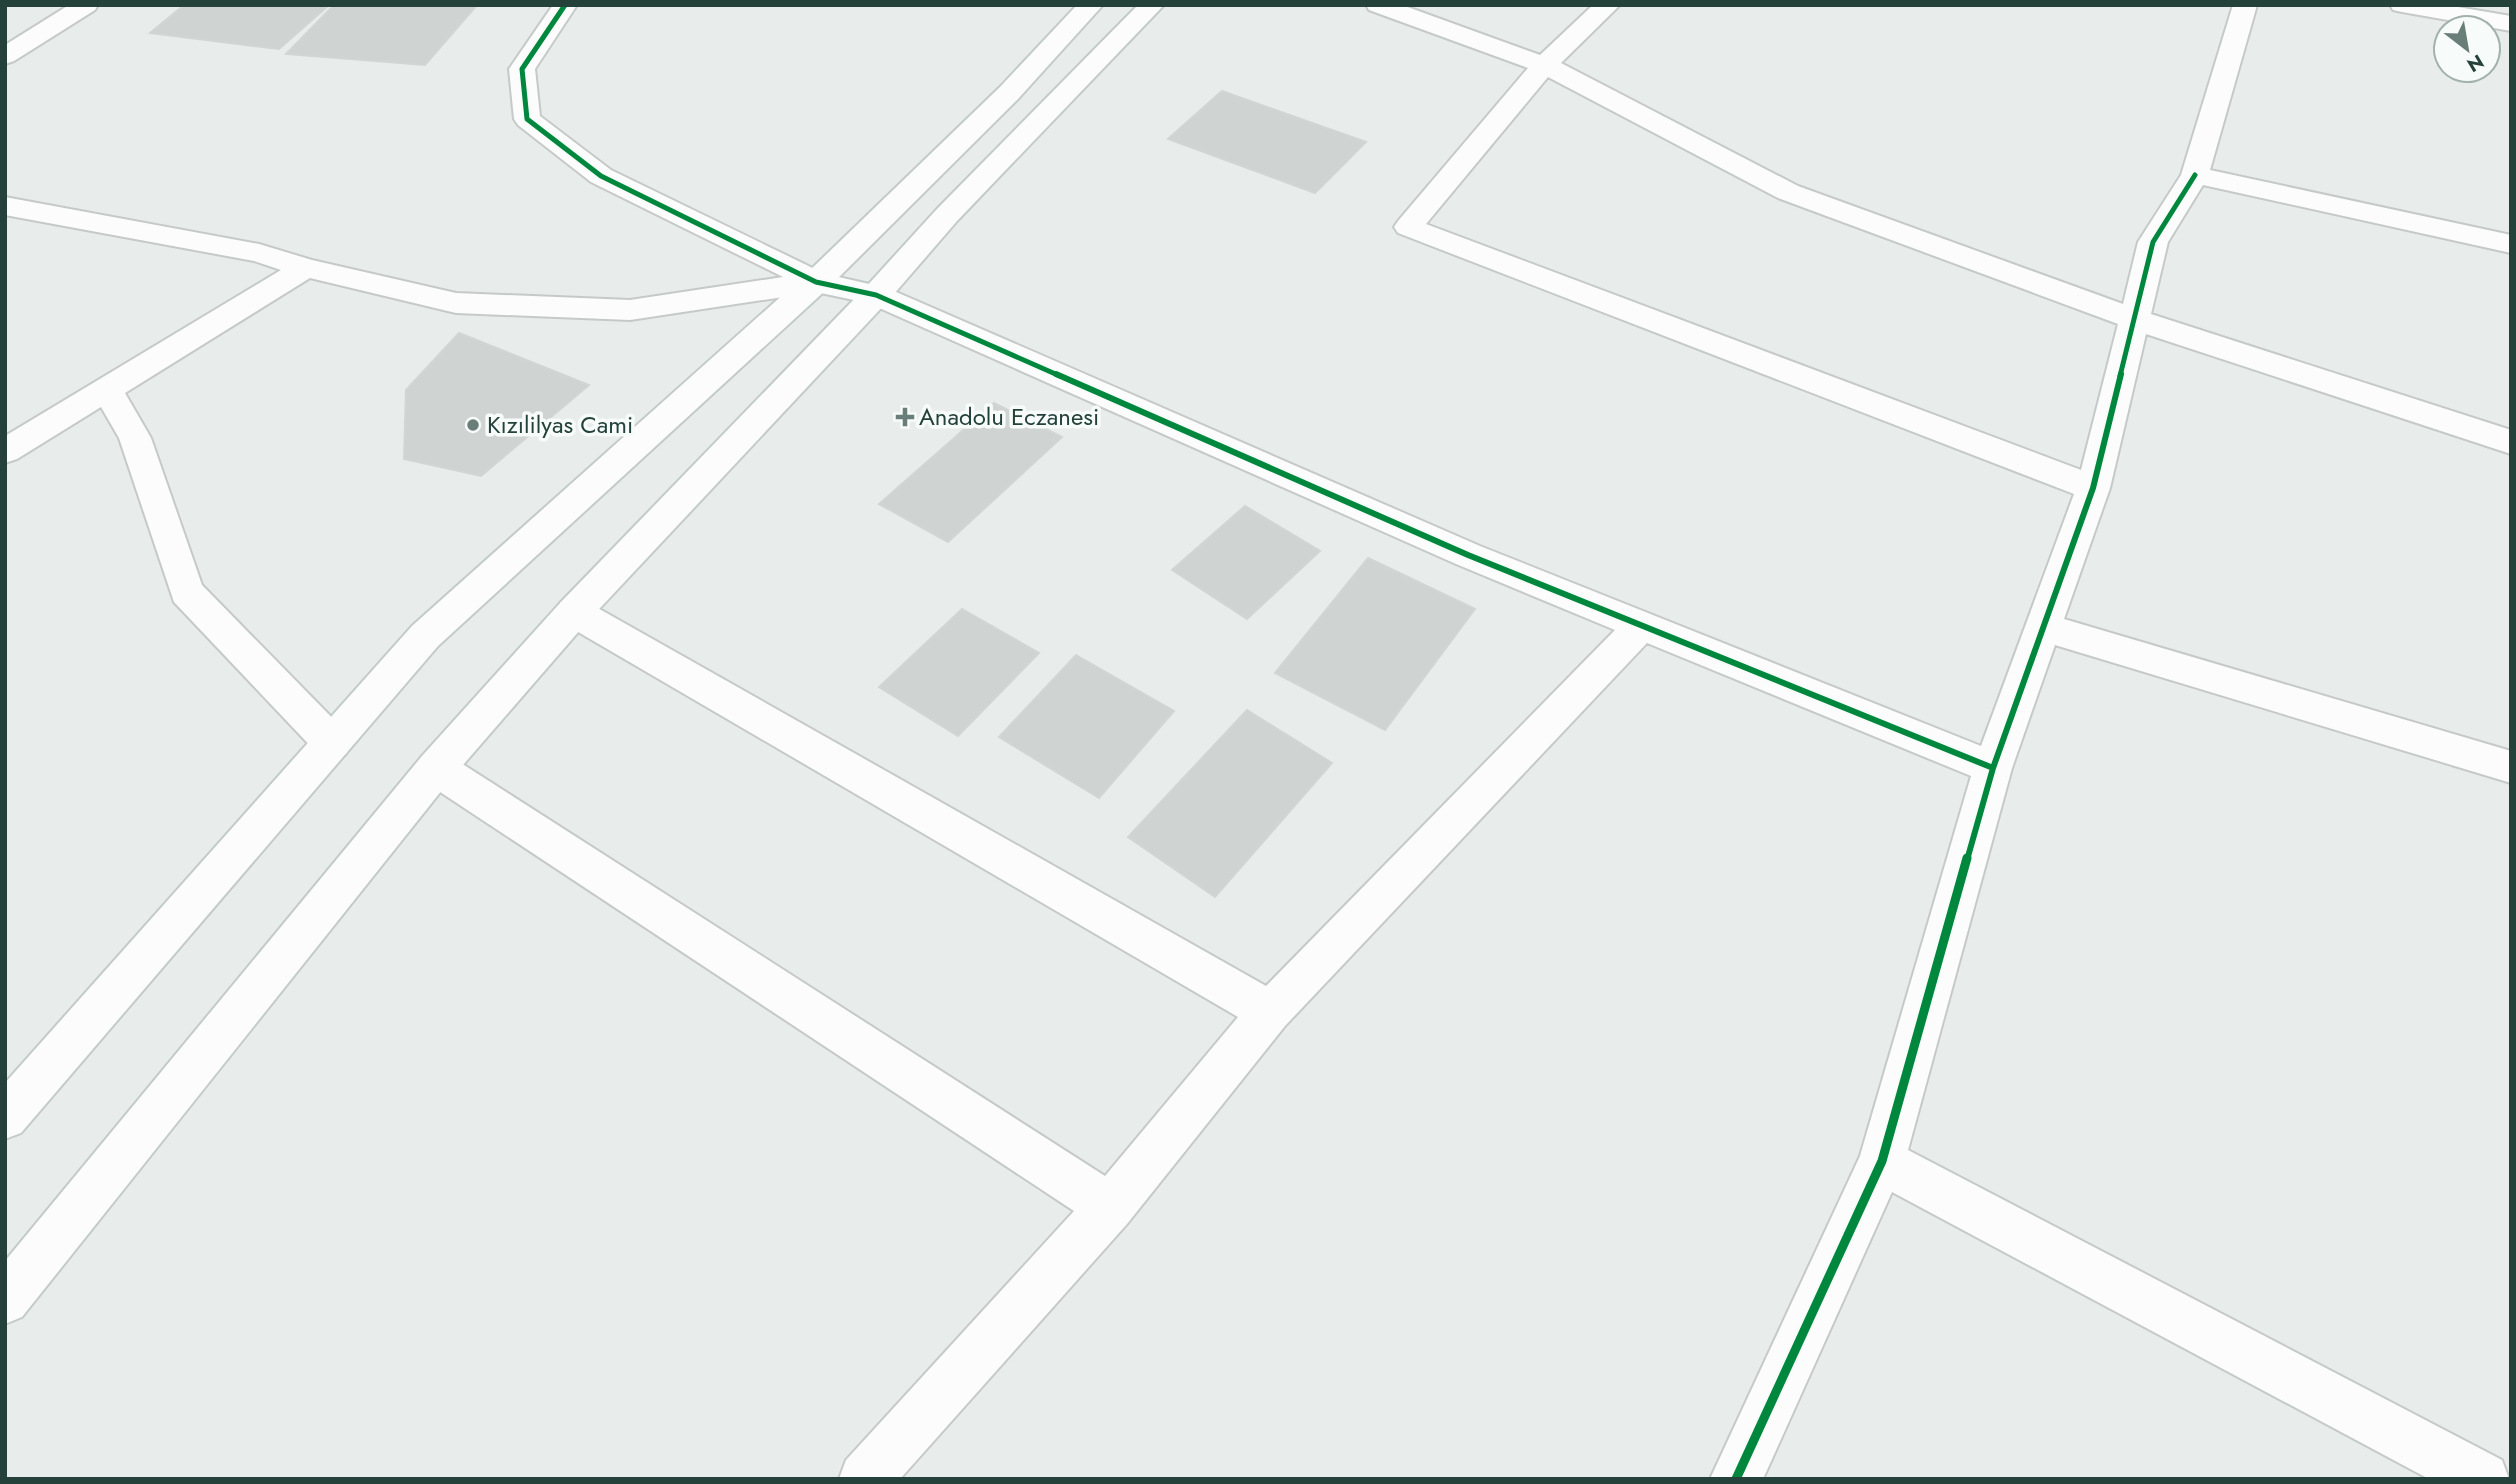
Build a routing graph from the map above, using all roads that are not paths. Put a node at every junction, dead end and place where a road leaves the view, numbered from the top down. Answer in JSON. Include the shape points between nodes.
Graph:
{"nodes":[{"id":1,"x":86,"y":5,"type":"edge"},
{"id":2,"x":565,"y":5,"type":"edge"},
{"id":3,"x":1091,"y":5,"type":"edge"},
{"id":4,"x":1152,"y":5,"type":"edge"},
{"id":5,"x":1378,"y":5,"type":"edge"},
{"id":6,"x":1608,"y":5,"type":"edge"},
{"id":7,"x":2245,"y":5,"type":"edge"},
{"id":8,"x":2414,"y":6,"type":"edge"},
{"id":9,"x":2511,"y":24,"type":"edge"},
{"id":10,"x":5,"y":56,"type":"edge"},
{"id":11,"x":1544,"y":65,"type":"junction"},
{"id":12,"x":2195,"y":176,"type":"junction"},
{"id":13,"x":5,"y":206,"type":"edge"},
{"id":14,"x":2511,"y":244,"type":"edge"},
{"id":15,"x":306,"y":268,"type":"junction"},
{"id":16,"x":816,"y":282,"type":"junction"},
{"id":17,"x":876,"y":295,"type":"junction"},
{"id":18,"x":2134,"y":319,"type":"junction"},
{"id":19,"x":107,"y":390,"type":"junction"},
{"id":20,"x":2511,"y":442,"type":"edge"},
{"id":21,"x":5,"y":451,"type":"edge"},
{"id":22,"x":2093,"y":488,"type":"junction"},
{"id":23,"x":574,"y":612,"type":"junction"},
{"id":24,"x":1641,"y":626,"type":"junction"},
{"id":25,"x":2043,"y":627,"type":"junction"},
{"id":26,"x":332,"y":743,"type":"junction"},
{"id":27,"x":2511,"y":767,"type":"edge"},
{"id":28,"x":436,"y":768,"type":"junction"},
{"id":29,"x":1993,"y":768,"type":"junction"},
{"id":30,"x":1270,"y":1013,"type":"junction"},
{"id":31,"x":5,"y":1117,"type":"edge"},
{"id":32,"x":1882,"y":1161,"type":"junction"},
{"id":33,"x":1110,"y":1208,"type":"junction"},
{"id":34,"x":5,"y":1300,"type":"edge"},
{"id":35,"x":865,"y":1479,"type":"edge"},
{"id":36,"x":1736,"y":1479,"type":"edge"},
{"id":37,"x":2483,"y":1479,"type":"edge"}],
"edges":[{"from":1,"to":10,"type":"street"},
{"from":2,"to":16,"type":"street","via":[[522,69],[527,119],[601,176]]},
{"from":3,"to":16,"type":"street","via":[[1009,93]]},
{"from":4,"to":17,"type":"street","via":[[947,215]]},
{"from":5,"to":11,"type":"street"},
{"from":6,"to":11,"type":"street"},
{"from":7,"to":12,"type":"street"},
{"from":8,"to":9,"type":"street"},
{"from":11,"to":18,"type":"street","via":[[1788,192]]},
{"from":11,"to":22,"type":"street","via":[[1408,227]]},
{"from":12,"to":14,"type":"street"},
{"from":12,"to":18,"type":"street","via":[[2153,242]]},
{"from":13,"to":15,"type":"street","via":[[259,253]]},
{"from":15,"to":16,"type":"street","via":[[456,303],[630,310]]},
{"from":15,"to":19,"type":"street"},
{"from":16,"to":17,"type":"street"},
{"from":16,"to":26,"type":"street","via":[[425,636]]},
{"from":17,"to":23,"type":"street"},
{"from":17,"to":24,"type":"street"},
{"from":18,"to":20,"type":"street"},
{"from":18,"to":22,"type":"street"},
{"from":19,"to":21,"type":"street"},
{"from":19,"to":26,"type":"street","via":[[135,438],[187,592]]},
{"from":22,"to":25,"type":"street"},
{"from":23,"to":28,"type":"street"},
{"from":23,"to":30,"type":"street"},
{"from":24,"to":29,"type":"street"},
{"from":24,"to":30,"type":"street"},
{"from":25,"to":27,"type":"street"},
{"from":25,"to":29,"type":"street"},
{"from":26,"to":31,"type":"street"},
{"from":28,"to":33,"type":"street"},
{"from":28,"to":34,"type":"street"},
{"from":29,"to":32,"type":"street"},
{"from":30,"to":33,"type":"street"},
{"from":32,"to":36,"type":"street"},
{"from":32,"to":37,"type":"street"},
{"from":33,"to":35,"type":"street"}]}
